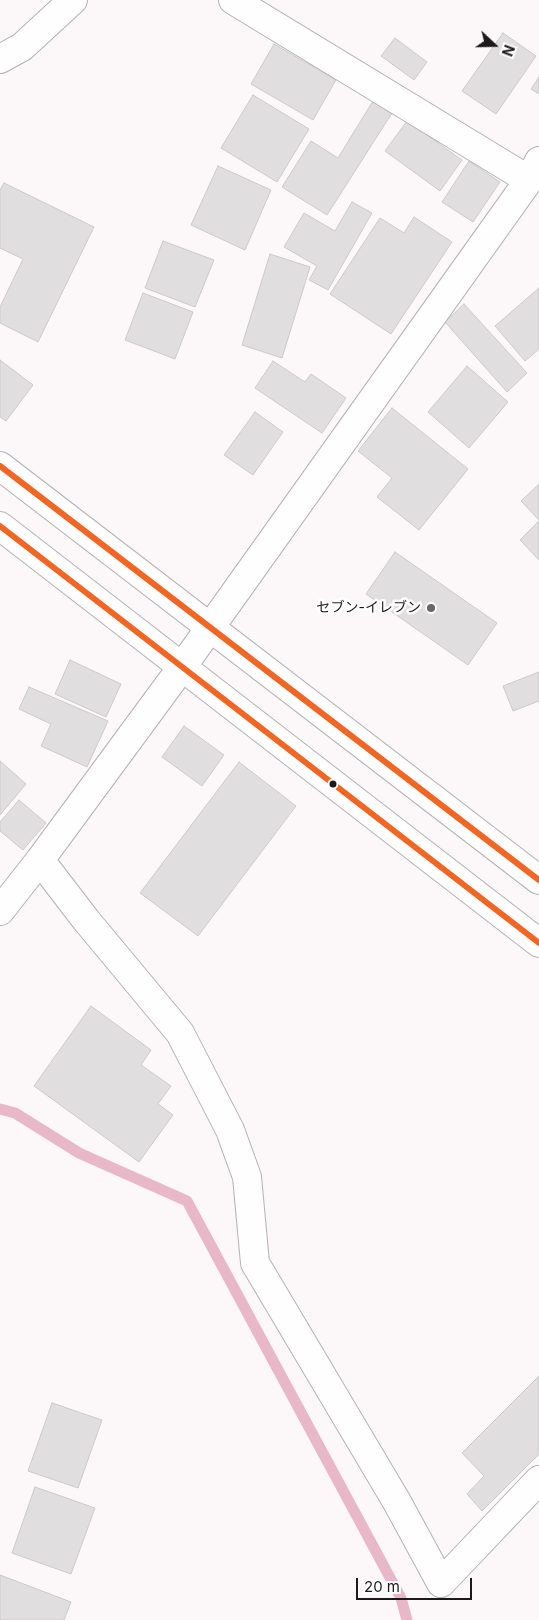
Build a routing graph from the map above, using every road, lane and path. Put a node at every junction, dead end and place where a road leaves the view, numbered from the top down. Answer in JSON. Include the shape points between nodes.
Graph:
{"nodes":[{"id":1,"x":73,"y":0,"type":"edge"},
{"id":2,"x":233,"y":0,"type":"edge"},
{"id":3,"x":0,"y":58,"type":"edge"},
{"id":4,"x":534,"y":170,"type":"edge"},
{"id":5,"x":0,"y":466,"type":"edge"},
{"id":6,"x":0,"y":526,"type":"edge"},
{"id":7,"x":210,"y":626,"type":"junction"},
{"id":8,"x":182,"y":667,"type":"junction"},
{"id":9,"x":40,"y":860,"type":"junction"},
{"id":10,"x":539,"y":880,"type":"edge"},
{"id":11,"x":0,"y":911,"type":"edge"},
{"id":12,"x":539,"y":943,"type":"edge"},
{"id":13,"x":539,"y":1480,"type":"edge"}],
"edges":[{"from":1,"to":3,"type":"street","via":[[22,47]]},
{"from":2,"to":4,"type":"street"},
{"from":4,"to":7,"type":"street"},
{"from":5,"to":7,"type":"street"},
{"from":6,"to":8,"type":"street"},
{"from":7,"to":8,"type":"street"},
{"from":7,"to":10,"type":"street"},
{"from":8,"to":9,"type":"street"},
{"from":8,"to":12,"type":"street"},
{"from":9,"to":11,"type":"street"},
{"from":9,"to":13,"type":"street","via":[[180,1033],[230,1130],[247,1177],[255,1263],[441,1583]]}]}
